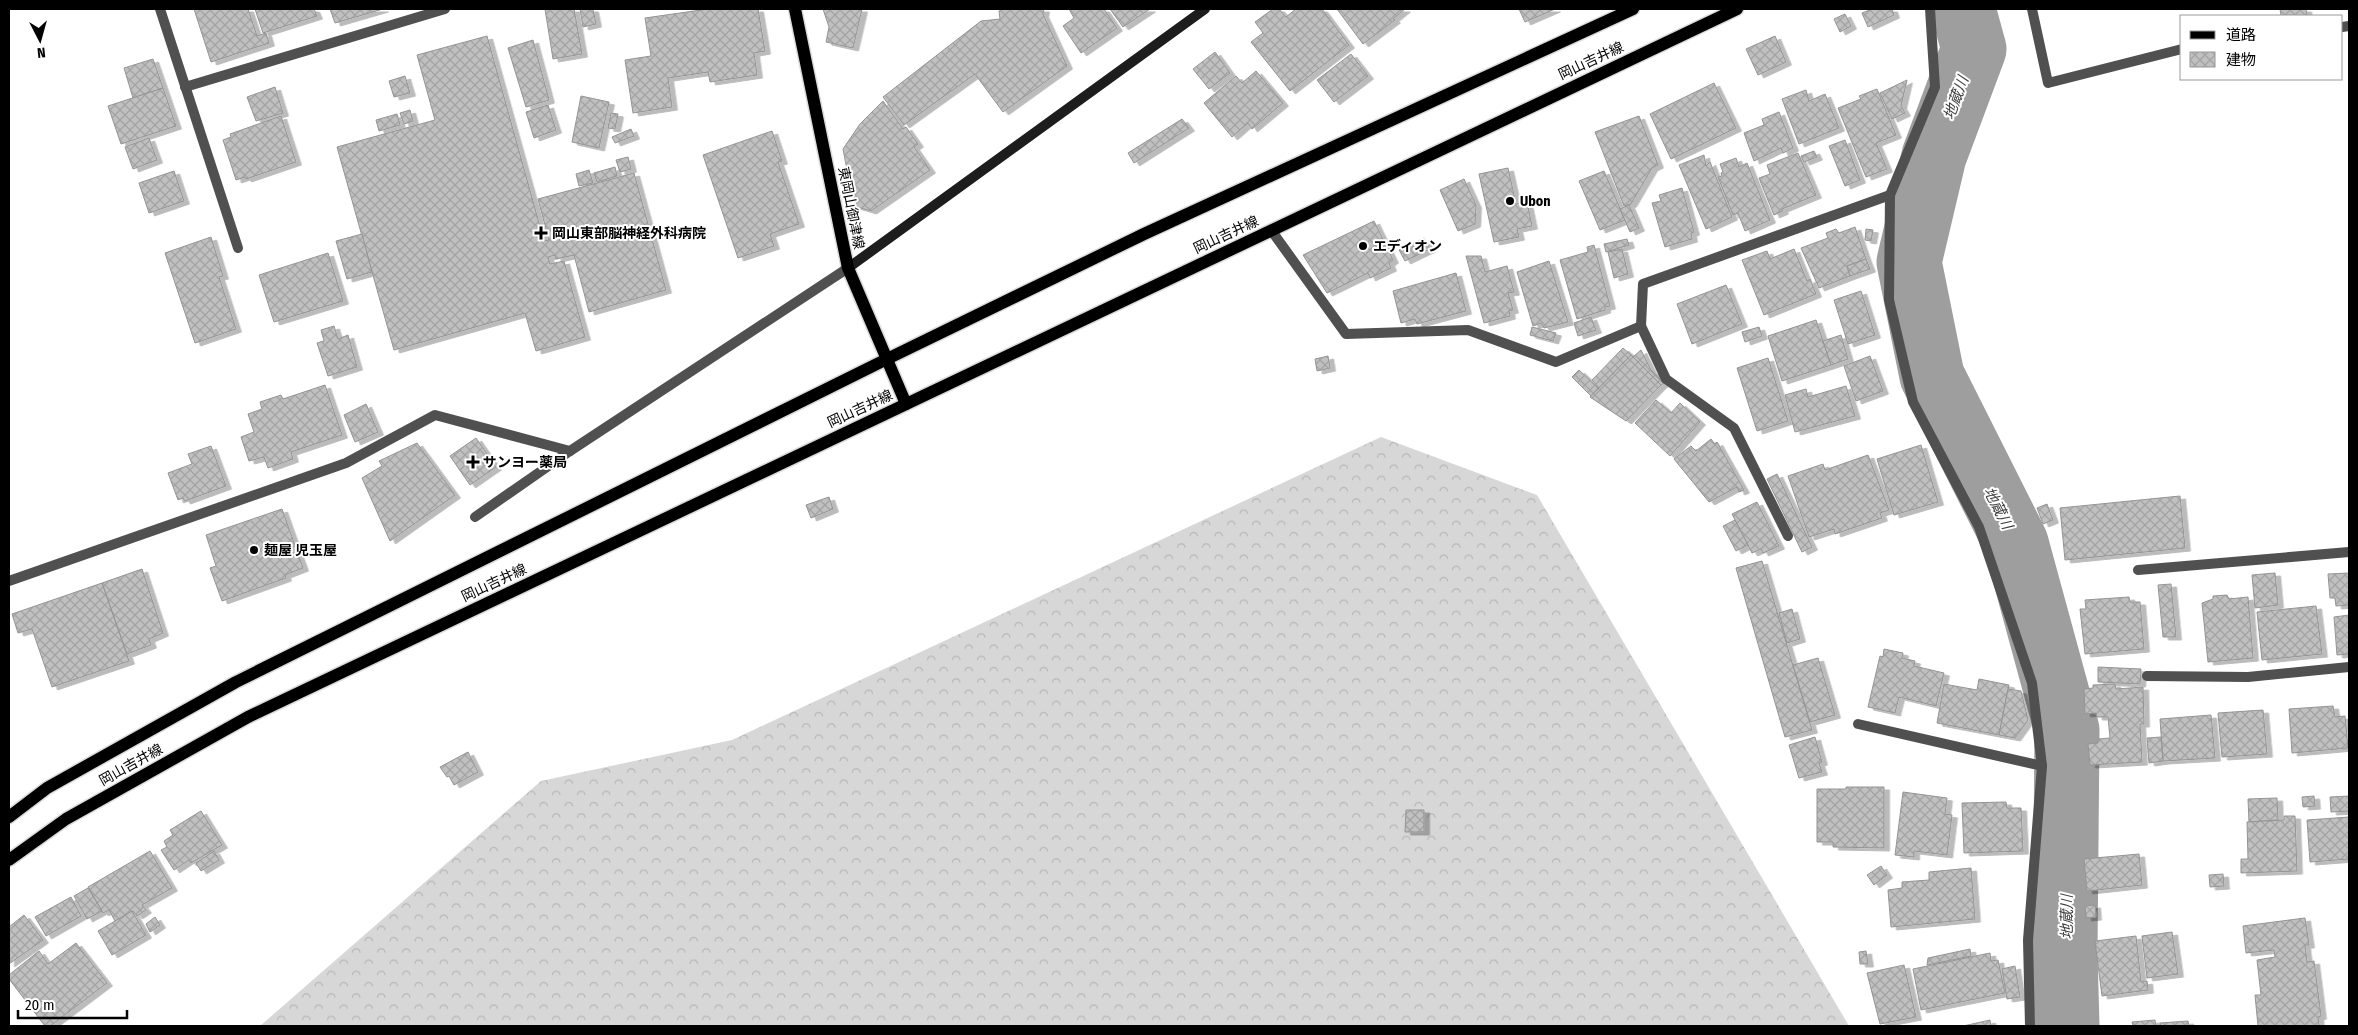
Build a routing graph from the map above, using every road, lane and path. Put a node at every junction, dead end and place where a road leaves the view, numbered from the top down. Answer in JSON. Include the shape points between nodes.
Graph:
{"nodes":[{"id":1,"x":160,"y":9,"type":"edge"},
{"id":2,"x":444,"y":9,"type":"edge"},
{"id":3,"x":795,"y":9,"type":"edge"},
{"id":4,"x":1205,"y":9,"type":"edge"},
{"id":5,"x":1633,"y":9,"type":"edge"},
{"id":6,"x":1737,"y":9,"type":"edge"},
{"id":7,"x":1930,"y":9,"type":"edge"},
{"id":8,"x":2032,"y":9,"type":"edge"},
{"id":9,"x":2180,"y":50,"type":"edge"},
{"id":10,"x":185,"y":87,"type":"junction"},
{"id":11,"x":1890,"y":195,"type":"junction"},
{"id":12,"x":1271,"y":230,"type":"junction"},
{"id":13,"x":238,"y":248,"type":"dead end"},
{"id":14,"x":848,"y":268,"type":"junction"},
{"id":15,"x":1642,"y":326,"type":"junction"},
{"id":16,"x":886,"y":359,"type":"junction"},
{"id":17,"x":906,"y":404,"type":"junction"},
{"id":18,"x":570,"y":451,"type":"junction"},
{"id":19,"x":475,"y":517,"type":"dead end"},
{"id":20,"x":1788,"y":536,"type":"dead end"},
{"id":21,"x":2349,"y":552,"type":"edge"},
{"id":22,"x":2138,"y":570,"type":"dead end"},
{"id":23,"x":9,"y":581,"type":"edge"},
{"id":24,"x":2349,"y":667,"type":"edge"},
{"id":25,"x":2147,"y":676,"type":"dead end"},
{"id":26,"x":1858,"y":724,"type":"dead end"},
{"id":27,"x":2042,"y":766,"type":"junction"},
{"id":28,"x":9,"y":817,"type":"edge"},
{"id":29,"x":9,"y":860,"type":"edge"},
{"id":30,"x":2030,"y":1026,"type":"edge"}],
"edges":[{"from":1,"to":10,"type":"street"},
{"from":2,"to":10,"type":"street"},
{"from":3,"to":14,"type":"main road","name":"東岡山御津線"},
{"from":4,"to":14,"type":"street"},
{"from":5,"to":16,"type":"main road","name":"岡山吉井線","via":[[1144,234]]},
{"from":6,"to":12,"type":"main road","name":"岡山吉井線"},
{"from":7,"to":11,"type":"street","via":[[1935,87]]},
{"from":8,"to":9,"type":"street","via":[[2048,84]]},
{"from":10,"to":13,"type":"street"},
{"from":11,"to":15,"type":"street","via":[[1642,284]]},
{"from":11,"to":27,"type":"street","via":[[1890,300],[1913,402],[1979,527],[2032,683]]},
{"from":12,"to":15,"type":"street","via":[[1346,334],[1468,330],[1556,362]]},
{"from":12,"to":17,"type":"main road","name":"岡山吉井線"},
{"from":14,"to":16,"type":"main road","name":"東岡山御津線"},
{"from":14,"to":18,"type":"street"},
{"from":15,"to":20,"type":"street","via":[[1666,379],[1734,428]]},
{"from":16,"to":17,"type":"main road","name":"東岡山御津線"},
{"from":16,"to":28,"type":"main road","name":"岡山吉井線","via":[[236,682],[47,788]]},
{"from":17,"to":29,"type":"main road","name":"岡山吉井線","via":[[248,718],[66,819]]},
{"from":18,"to":19,"type":"street"},
{"from":18,"to":23,"type":"street","via":[[435,415],[346,463]]},
{"from":21,"to":22,"type":"street"},
{"from":24,"to":25,"type":"street","via":[[2248,678]]},
{"from":26,"to":27,"type":"street"},
{"from":27,"to":30,"type":"street","via":[[2028,940]]}]}
